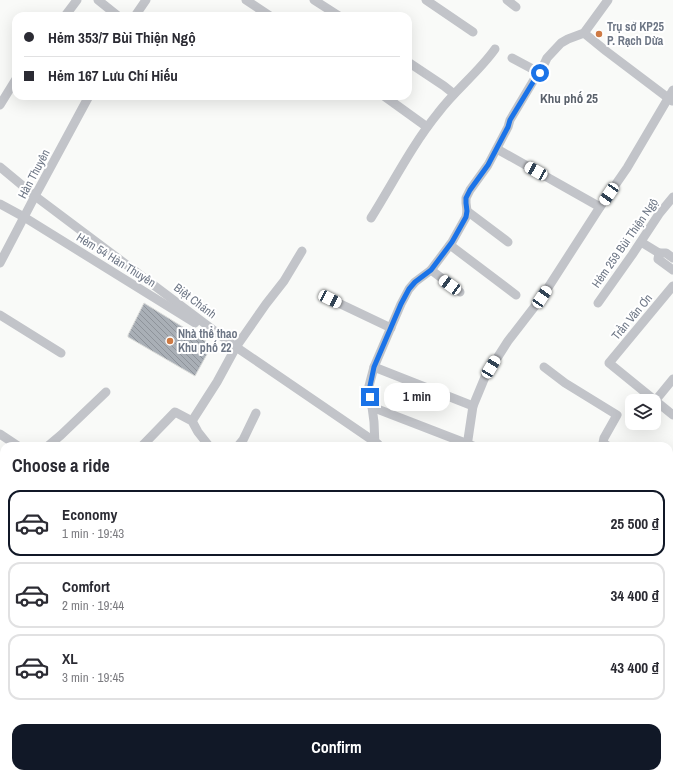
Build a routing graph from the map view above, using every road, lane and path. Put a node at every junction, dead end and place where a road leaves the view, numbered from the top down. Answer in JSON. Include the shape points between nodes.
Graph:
{"nodes":[{"id":1,"x":77,"y":0,"type":"edge"},
{"id":2,"x":98,"y":0,"type":"edge"},
{"id":3,"x":146,"y":0,"type":"edge"},
{"id":4,"x":246,"y":0,"type":"edge"},
{"id":5,"x":314,"y":0,"type":"edge"},
{"id":6,"x":426,"y":0,"type":"edge"},
{"id":7,"x":507,"y":0,"type":"edge"},
{"id":8,"x":608,"y":0,"type":"edge"},
{"id":9,"x":516,"y":7,"type":"dead end"},
{"id":10,"x":68,"y":12,"type":"edge"},
{"id":11,"x":113,"y":12,"type":"edge"},
{"id":12,"x":138,"y":12,"type":"edge"},
{"id":13,"x":264,"y":12,"type":"edge"},
{"id":14,"x":333,"y":12,"type":"edge"},
{"id":15,"x":473,"y":32,"type":"dead end"},
{"id":16,"x":584,"y":33,"type":"junction"},
{"id":17,"x":495,"y":49,"type":"dead end"},
{"id":18,"x":512,"y":58,"type":"dead end"},
{"id":19,"x":412,"y":65,"type":"edge"},
{"id":20,"x":540,"y":73,"type":"junction"},
{"id":21,"x":12,"y":86,"type":"edge"},
{"id":22,"x":454,"y":94,"type":"junction"},
{"id":23,"x":672,"y":97,"type":"edge"},
{"id":24,"x":87,"y":100,"type":"edge"},
{"id":25,"x":390,"y":100,"type":"edge"},
{"id":26,"x":0,"y":105,"type":"edge"},
{"id":27,"x":427,"y":127,"type":"junction"},
{"id":28,"x":497,"y":149,"type":"junction"},
{"id":29,"x":0,"y":167,"type":"edge"},
{"id":30,"x":35,"y":196,"type":"junction"},
{"id":31,"x":673,"y":197,"type":"edge"},
{"id":32,"x":0,"y":204,"type":"edge"},
{"id":33,"x":600,"y":207,"type":"junction"},
{"id":34,"x":467,"y":211,"type":"junction"},
{"id":35,"x":24,"y":217,"type":"junction"},
{"id":36,"x":371,"y":218,"type":"dead end"},
{"id":37,"x":508,"y":242,"type":"dead end"},
{"id":38,"x":641,"y":242,"type":"junction"},
{"id":39,"x":450,"y":245,"type":"junction"},
{"id":40,"x":302,"y":251,"type":"dead end"},
{"id":41,"x":658,"y":253,"type":"junction"},
{"id":42,"x":673,"y":258,"type":"edge"},
{"id":43,"x":0,"y":263,"type":"edge"},
{"id":44,"x":431,"y":270,"type":"junction"},
{"id":45,"x":673,"y":270,"type":"edge"},
{"id":46,"x":673,"y":286,"type":"edge"},
{"id":47,"x":460,"y":292,"type":"dead end"},
{"id":48,"x":516,"y":294,"type":"dead end"},
{"id":49,"x":330,"y":299,"type":"dead end"},
{"id":50,"x":598,"y":303,"type":"dead end"},
{"id":51,"x":0,"y":315,"type":"edge"},
{"id":52,"x":391,"y":328,"type":"junction"},
{"id":53,"x":236,"y":347,"type":"junction"},
{"id":54,"x":61,"y":354,"type":"dead end"},
{"id":55,"x":374,"y":367,"type":"junction"},
{"id":56,"x":544,"y":367,"type":"dead end"},
{"id":57,"x":673,"y":379,"type":"edge"},
{"id":58,"x":106,"y":392,"type":"dead end"},
{"id":59,"x":648,"y":394,"type":"edge"},
{"id":60,"x":660,"y":394,"type":"edge"},
{"id":61,"x":661,"y":405,"type":"edge"},
{"id":62,"x":473,"y":406,"type":"junction"},
{"id":63,"x":372,"y":407,"type":"junction"},
{"id":64,"x":256,"y":413,"type":"dead end"},
{"id":65,"x":673,"y":415,"type":"edge"},
{"id":66,"x":192,"y":420,"type":"junction"},
{"id":67,"x":0,"y":434,"type":"edge"},
{"id":68,"x":12,"y":442,"type":"edge"},
{"id":69,"x":53,"y":442,"type":"edge"},
{"id":70,"x":146,"y":442,"type":"edge"},
{"id":71,"x":206,"y":442,"type":"edge"},
{"id":72,"x":241,"y":442,"type":"edge"},
{"id":73,"x":373,"y":442,"type":"edge"},
{"id":74,"x":377,"y":442,"type":"edge"},
{"id":75,"x":461,"y":442,"type":"edge"},
{"id":76,"x":469,"y":442,"type":"edge"},
{"id":77,"x":603,"y":442,"type":"edge"}],
"edges":[{"from":1,"to":10,"type":"street"},
{"from":2,"to":11,"type":"street"},
{"from":3,"to":12,"type":"street"},
{"from":4,"to":13,"type":"street"},
{"from":5,"to":14,"type":"street"},
{"from":6,"to":15,"type":"street"},
{"from":7,"to":9,"type":"street"},
{"from":8,"to":16,"type":"street"},
{"from":16,"to":20,"type":"street","via":[[561,43],[547,58]]},
{"from":16,"to":23,"type":"street"},
{"from":17,"to":22,"type":"street"},
{"from":18,"to":20,"type":"street"},
{"from":19,"to":22,"type":"street"},
{"from":20,"to":28,"type":"street","via":[[510,120]]},
{"from":21,"to":26,"type":"street"},
{"from":22,"to":27,"type":"street"},
{"from":23,"to":33,"type":"street","via":[[628,168]]},
{"from":24,"to":30,"type":"street","name":"Hàn Thuyên"},
{"from":25,"to":27,"type":"street"},
{"from":27,"to":36,"type":"street"},
{"from":28,"to":33,"type":"street"},
{"from":28,"to":34,"type":"street","via":[[466,198]]},
{"from":29,"to":30,"type":"street","name":"Biệt Chánh"},
{"from":30,"to":35,"type":"street","name":"Hàn Thuyên"},
{"from":30,"to":53,"type":"street","name":"Biệt Chánh"},
{"from":31,"to":38,"type":"street","name":"Hẻm 259 Bùi Thiện Ngộ"},
{"from":32,"to":35,"type":"street","name":"Hẻm 54 Hàn Thuyên"},
{"from":33,"to":62,"type":"street","via":[[542,297],[503,348],[485,377]]},
{"from":34,"to":37,"type":"street"},
{"from":34,"to":39,"type":"street","via":[[464,222]]},
{"from":35,"to":43,"type":"street","name":"Hàn Thuyên"},
{"from":35,"to":53,"type":"street","name":"Hẻm 54 Hàn Thuyên"},
{"from":38,"to":41,"type":"street"},
{"from":38,"to":50,"type":"street","name":"Hẻm 259 Bùi Thiện Ngộ"},
{"from":39,"to":44,"type":"street"},
{"from":39,"to":48,"type":"street"},
{"from":40,"to":53,"type":"street","via":[[284,281]]},
{"from":41,"to":42,"type":"street","via":[[666,253]]},
{"from":41,"to":45,"type":"street","via":[[658,259]]},
{"from":44,"to":47,"type":"street"},
{"from":44,"to":52,"type":"street","via":[[409,289]]},
{"from":46,"to":59,"type":"street","name":"Trần Văn Ơn","via":[[609,363]]},
{"from":49,"to":52,"type":"street"},
{"from":51,"to":54,"type":"street"},
{"from":52,"to":55,"type":"street"},
{"from":53,"to":66,"type":"street"},
{"from":53,"to":73,"type":"street","name":"Biệt Chánh"},
{"from":55,"to":62,"type":"street"},
{"from":55,"to":63,"type":"street","via":[[370,386]]},
{"from":56,"to":77,"type":"street","via":[[618,415]]},
{"from":57,"to":60,"type":"street"},
{"from":58,"to":69,"type":"street"},
{"from":61,"to":65,"type":"street"},
{"from":62,"to":76,"type":"street"},
{"from":63,"to":74,"type":"street"},
{"from":63,"to":75,"type":"street"},
{"from":64,"to":72,"type":"street"},
{"from":66,"to":70,"type":"street","via":[[175,412]]},
{"from":66,"to":71,"type":"street"},
{"from":67,"to":68,"type":"street"}]}
